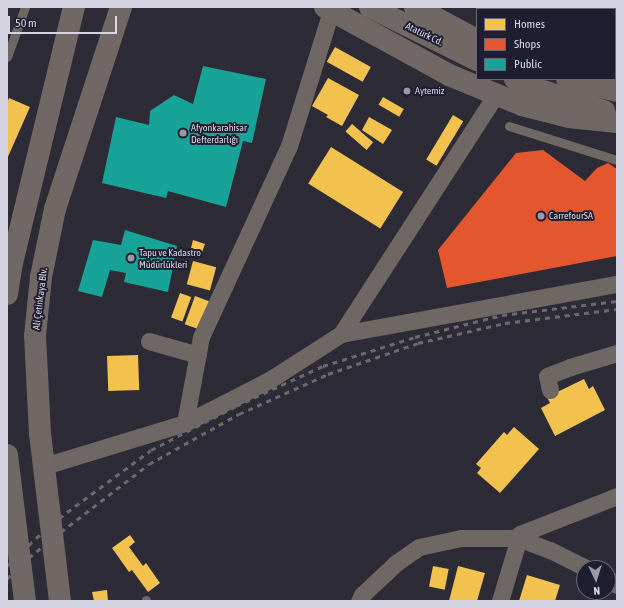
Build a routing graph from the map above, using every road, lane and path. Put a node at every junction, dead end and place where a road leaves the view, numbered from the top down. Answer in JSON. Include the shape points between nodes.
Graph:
{"nodes":[{"id":1,"x":25,"y":7,"type":"edge"},
{"id":2,"x":74,"y":7,"type":"edge"},
{"id":3,"x":121,"y":7,"type":"edge"},
{"id":4,"x":370,"y":7,"type":"edge"},
{"id":5,"x":415,"y":7,"type":"edge"},
{"id":6,"x":435,"y":7,"type":"edge"},
{"id":7,"x":328,"y":9,"type":"edge"},
{"id":8,"x":476,"y":30,"type":"edge"},
{"id":9,"x":476,"y":39,"type":"edge"},
{"id":10,"x":7,"y":56,"type":"edge"},
{"id":11,"x":476,"y":60,"type":"edge"},
{"id":12,"x":517,"y":80,"type":"edge"},
{"id":13,"x":571,"y":80,"type":"edge"},
{"id":14,"x":597,"y":80,"type":"edge"},
{"id":15,"x":617,"y":88,"type":"edge"},
{"id":16,"x":617,"y":92,"type":"edge"},
{"id":17,"x":496,"y":94,"type":"junction"},
{"id":18,"x":617,"y":115,"type":"edge"},
{"id":19,"x":617,"y":122,"type":"edge"},
{"id":20,"x":509,"y":126,"type":"dead end"},
{"id":21,"x":617,"y":160,"type":"edge"},
{"id":22,"x":9,"y":262,"type":"edge"},
{"id":23,"x":617,"y":284,"type":"edge"},
{"id":24,"x":7,"y":294,"type":"edge"},
{"id":25,"x":341,"y":334,"type":"junction"},
{"id":26,"x":149,"y":341,"type":"dead end"},
{"id":27,"x":617,"y":354,"type":"edge"},
{"id":28,"x":198,"y":355,"type":"junction"},
{"id":29,"x":550,"y":390,"type":"dead end"},
{"id":30,"x":185,"y":423,"type":"junction"},
{"id":31,"x":7,"y":455,"type":"edge"},
{"id":32,"x":44,"y":466,"type":"junction"},
{"id":33,"x":617,"y":496,"type":"edge"},
{"id":34,"x":518,"y":538,"type":"junction"},
{"id":35,"x":576,"y":563,"type":"edge"},
{"id":36,"x":21,"y":564,"type":"junction"},
{"id":37,"x":25,"y":601,"type":"edge"},
{"id":38,"x":40,"y":601,"type":"edge"},
{"id":39,"x":60,"y":601,"type":"edge"},
{"id":40,"x":359,"y":601,"type":"edge"},
{"id":41,"x":500,"y":601,"type":"edge"}],
"edges":[{"from":1,"to":10,"type":"lane"},
{"from":2,"to":22,"type":"main road"},
{"from":3,"to":32,"type":"main road","name":"Ali Çetinkaya Blv.","via":[[55,209],[41,277],[35,336]]},
{"from":4,"to":11,"type":"main road","name":"Atatürk Cd."},
{"from":5,"to":9,"type":"main road","name":"Atatürk Cd."},
{"from":6,"to":8,"type":"main road"},
{"from":7,"to":17,"type":"main road","via":[[449,75]]},
{"from":7,"to":28,"type":"street","via":[[289,146],[201,337]]},
{"from":12,"to":18,"type":"main road"},
{"from":13,"to":16,"type":"main road"},
{"from":14,"to":15,"type":"main road"},
{"from":17,"to":19,"type":"main road","via":[[522,105],[569,117]]},
{"from":17,"to":25,"type":"street"},
{"from":20,"to":21,"type":"lane"},
{"from":22,"to":24,"type":"main road"},
{"from":23,"to":25,"type":"street"},
{"from":25,"to":30,"type":"street","via":[[271,379]]},
{"from":26,"to":28,"type":"street"},
{"from":27,"to":29,"type":"street","via":[[547,376]]},
{"from":28,"to":30,"type":"street"},
{"from":30,"to":32,"type":"street"},
{"from":31,"to":36,"type":"main road"},
{"from":32,"to":39,"type":"main road","name":"Ali Çetinkaya Blv."},
{"from":33,"to":34,"type":"street","via":[[531,529],[520,534]]},
{"from":34,"to":35,"type":"street"},
{"from":34,"to":40,"type":"street","via":[[461,538],[419,547],[396,563]]},
{"from":34,"to":41,"type":"street"},
{"from":36,"to":37,"type":"main road"},
{"from":36,"to":38,"type":"main road"}]}
